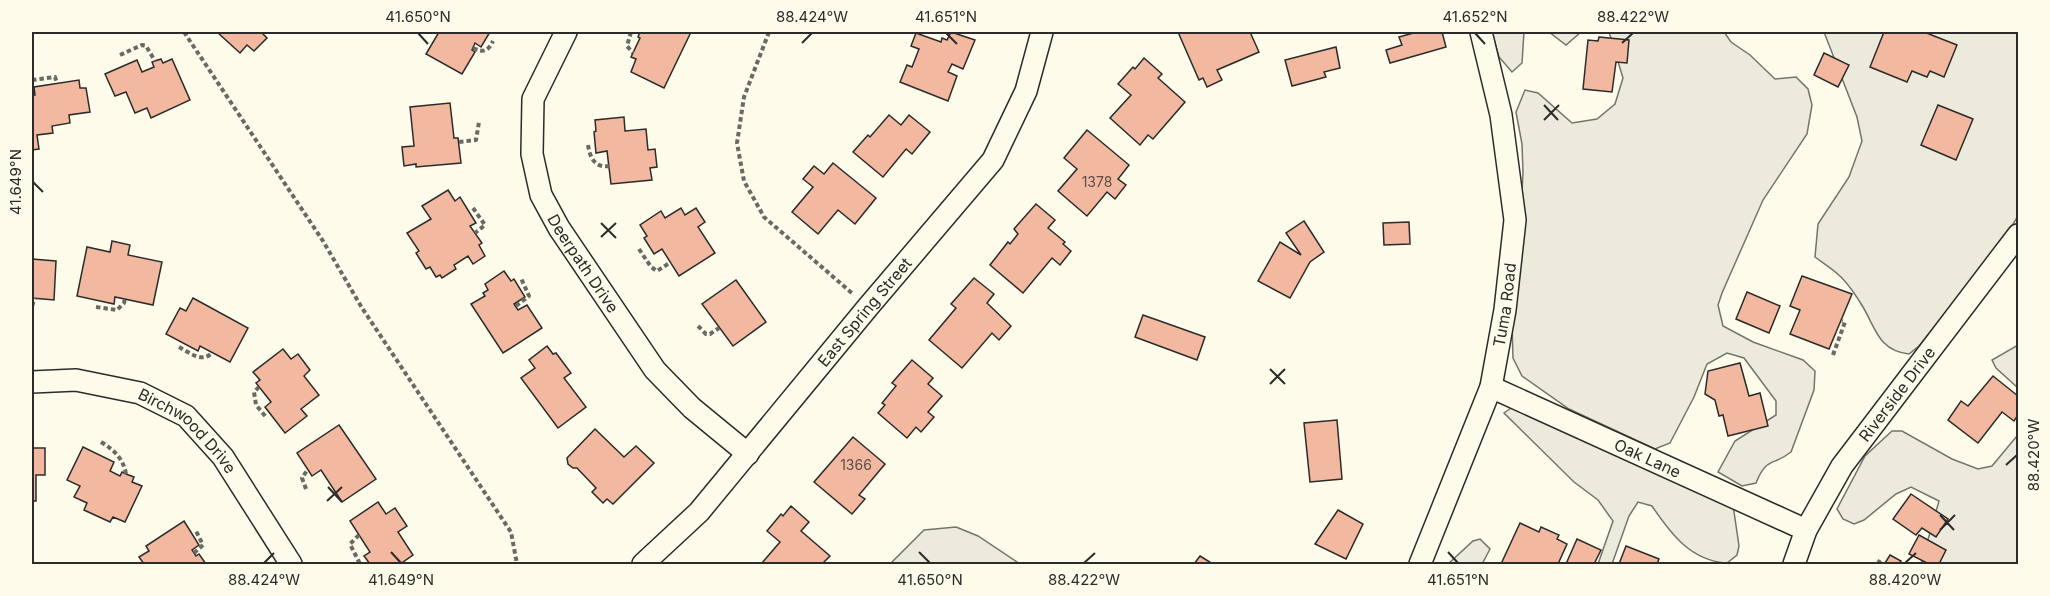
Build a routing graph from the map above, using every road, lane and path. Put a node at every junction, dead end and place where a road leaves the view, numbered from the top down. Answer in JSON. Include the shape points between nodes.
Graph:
{"nodes":[{"id":1,"x":184,"y":32,"type":"edge"},
{"id":2,"x":566,"y":32,"type":"edge"},
{"id":3,"x":631,"y":32,"type":"edge"},
{"id":4,"x":769,"y":32,"type":"edge"},
{"id":5,"x":1042,"y":32,"type":"edge"},
{"id":6,"x":1481,"y":32,"type":"edge"},
{"id":7,"x":494,"y":41,"type":"dead end"},
{"id":8,"x":473,"y":48,"type":"dead end"},
{"id":9,"x":633,"y":53,"type":"dead end"},
{"id":10,"x":120,"y":55,"type":"dead end"},
{"id":11,"x":155,"y":62,"type":"dead end"},
{"id":12,"x":32,"y":80,"type":"edge"},
{"id":13,"x":57,"y":83,"type":"dead end"},
{"id":14,"x":479,"y":122,"type":"dead end"},
{"id":15,"x":459,"y":142,"type":"dead end"},
{"id":16,"x":588,"y":145,"type":"dead end"},
{"id":17,"x":609,"y":166,"type":"dead end"},
{"id":18,"x":473,"y":208,"type":"dead end"},
{"id":19,"x":475,"y":233,"type":"dead end"},
{"id":20,"x":2019,"y":236,"type":"edge"},
{"id":21,"x":639,"y":249,"type":"dead end"},
{"id":22,"x":671,"y":262,"type":"dead end"},
{"id":23,"x":521,"y":279,"type":"dead end"},
{"id":24,"x":853,"y":294,"type":"dead end"},
{"id":25,"x":35,"y":298,"type":"dead end"},
{"id":26,"x":125,"y":298,"type":"dead end"},
{"id":27,"x":32,"y":306,"type":"edge"},
{"id":28,"x":516,"y":306,"type":"dead end"},
{"id":29,"x":96,"y":307,"type":"dead end"},
{"id":30,"x":1842,"y":321,"type":"dead end"},
{"id":31,"x":698,"y":326,"type":"dead end"},
{"id":32,"x":719,"y":328,"type":"dead end"},
{"id":33,"x":179,"y":346,"type":"dead end"},
{"id":34,"x":212,"y":353,"type":"dead end"},
{"id":35,"x":1833,"y":355,"type":"dead end"},
{"id":36,"x":32,"y":382,"type":"edge"},
{"id":37,"x":259,"y":387,"type":"dead end"},
{"id":38,"x":1491,"y":387,"type":"junction"},
{"id":39,"x":266,"y":417,"type":"dead end"},
{"id":40,"x":101,"y":442,"type":"dead end"},
{"id":41,"x":748,"y":454,"type":"junction"},
{"id":42,"x":308,"y":469,"type":"dead end"},
{"id":43,"x":126,"y":474,"type":"dead end"},
{"id":44,"x":306,"y":489,"type":"dead end"},
{"id":45,"x":1806,"y":530,"type":"junction"},
{"id":46,"x":196,"y":531,"type":"dead end"},
{"id":47,"x":359,"y":535,"type":"dead end"},
{"id":48,"x":194,"y":553,"type":"dead end"},
{"id":49,"x":291,"y":564,"type":"edge"},
{"id":50,"x":360,"y":564,"type":"edge"},
{"id":51,"x":517,"y":564,"type":"edge"},
{"id":52,"x":643,"y":564,"type":"edge"},
{"id":53,"x":1420,"y":564,"type":"edge"},
{"id":54,"x":1794,"y":564,"type":"edge"}],
"edges":[{"from":1,"to":51,"type":"path","via":[[511,532]]},
{"from":2,"to":41,"type":"street","name":"Deerpath Drive","via":[[533,99],[532,154],[541,195],[655,370],[692,408]]},
{"from":3,"to":9,"type":"path","via":[[627,46]]},
{"from":4,"to":24,"type":"path","via":[[744,97],[737,143],[744,181],[764,217]]},
{"from":5,"to":41,"type":"street","name":"East Spring Street","via":[[1026,92],[993,160]]},
{"from":6,"to":38,"type":"street","name":"Tuma Road","via":[[1501,115],[1515,220]]},
{"from":7,"to":8,"type":"path","via":[[484,51]]},
{"from":10,"to":11,"type":"path","via":[[142,45]]},
{"from":12,"to":13,"type":"path","via":[[55,77]]},
{"from":14,"to":15,"type":"path","via":[[476,140]]},
{"from":16,"to":17,"type":"path","via":[[596,164]]},
{"from":18,"to":19,"type":"path","via":[[485,225]]},
{"from":20,"to":45,"type":"street","name":"Riverside Drive","via":[[1842,466]]},
{"from":21,"to":22,"type":"path","via":[[657,271]]},
{"from":23,"to":28,"type":"path","via":[[529,296]]},
{"from":25,"to":27,"type":"path"},
{"from":26,"to":29,"type":"path","via":[[117,310]]},
{"from":30,"to":35,"type":"path","via":[[1845,322]]},
{"from":31,"to":32,"type":"path","via":[[710,334]]},
{"from":33,"to":34,"type":"path","via":[[200,358]]},
{"from":36,"to":49,"type":"street","name":"Birchwood Drive","via":[[76,380],[128,390],[186,417],[223,457]]},
{"from":37,"to":39,"type":"path","via":[[254,400]]},
{"from":38,"to":45,"type":"street","name":"Oak Lane"},
{"from":38,"to":53,"type":"street","name":"Tuma Road"},
{"from":40,"to":43,"type":"path","via":[[116,453]]},
{"from":41,"to":52,"type":"street","name":"East Spring Street","via":[[699,512]]},
{"from":42,"to":44,"type":"path","via":[[302,478]]},
{"from":45,"to":54,"type":"street","name":"Riverside Drive"},
{"from":46,"to":48,"type":"path","via":[[203,545]]},
{"from":47,"to":50,"type":"path","via":[[350,544]]}]}
